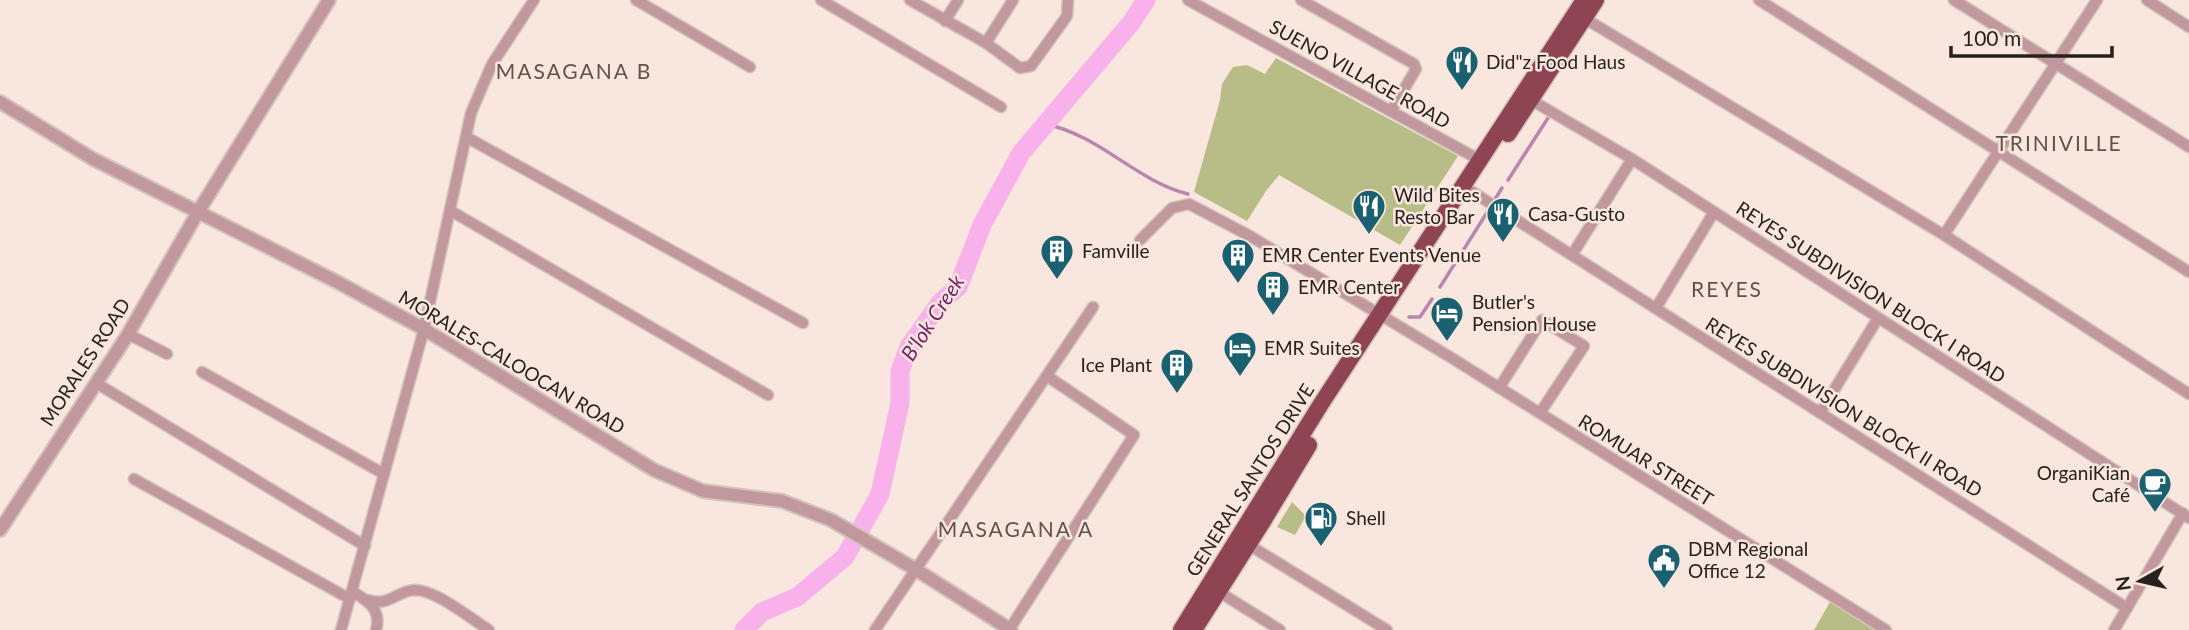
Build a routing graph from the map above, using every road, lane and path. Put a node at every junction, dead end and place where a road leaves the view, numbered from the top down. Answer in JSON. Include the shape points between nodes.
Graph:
{"nodes":[{"id":1,"x":329,"y":0,"type":"edge"},
{"id":2,"x":534,"y":0,"type":"edge"},
{"id":3,"x":636,"y":0,"type":"edge"},
{"id":4,"x":821,"y":0,"type":"edge"},
{"id":5,"x":910,"y":0,"type":"edge"},
{"id":6,"x":958,"y":0,"type":"edge"},
{"id":7,"x":1013,"y":0,"type":"edge"},
{"id":8,"x":1068,"y":0,"type":"edge"},
{"id":9,"x":1188,"y":0,"type":"edge"},
{"id":10,"x":1301,"y":0,"type":"edge"},
{"id":11,"x":1584,"y":0,"type":"edge"},
{"id":12,"x":1596,"y":0,"type":"edge"},
{"id":13,"x":1759,"y":0,"type":"edge"},
{"id":14,"x":1954,"y":0,"type":"edge"},
{"id":15,"x":2097,"y":0,"type":"edge"},
{"id":16,"x":2147,"y":0,"type":"edge"},
{"id":17,"x":835,"y":3,"type":"edge"},
{"id":18,"x":1205,"y":4,"type":"edge"},
{"id":19,"x":1584,"y":18,"type":"junction"},
{"id":20,"x":944,"y":21,"type":"junction"},
{"id":21,"x":2189,"y":27,"type":"edge"},
{"id":22,"x":986,"y":43,"type":"junction"},
{"id":23,"x":2056,"y":65,"type":"junction"},
{"id":24,"x":750,"y":67,"type":"dead end"},
{"id":25,"x":1531,"y":100,"type":"junction"},
{"id":26,"x":0,"y":102,"type":"edge"},
{"id":27,"x":1001,"y":107,"type":"dead end"},
{"id":28,"x":1391,"y":111,"type":"junction"},
{"id":29,"x":466,"y":137,"type":"junction"},
{"id":30,"x":2189,"y":148,"type":"edge"},
{"id":31,"x":2000,"y":150,"type":"junction"},
{"id":32,"x":1478,"y":159,"type":"junction"},
{"id":33,"x":1632,"y":159,"type":"junction"},
{"id":34,"x":1471,"y":191,"type":"junction"},
{"id":35,"x":451,"y":211,"type":"junction"},
{"id":36,"x":198,"y":212,"type":"junction"},
{"id":37,"x":1714,"y":212,"type":"junction"},
{"id":38,"x":1944,"y":235,"type":"junction"},
{"id":39,"x":1140,"y":240,"type":"dead end"},
{"id":40,"x":1572,"y":255,"type":"junction"},
{"id":41,"x":2189,"y":272,"type":"edge"},
{"id":42,"x":1093,"y":307,"type":"dead end"},
{"id":43,"x":1656,"y":309,"type":"junction"},
{"id":44,"x":1383,"y":317,"type":"junction"},
{"id":45,"x":1878,"y":318,"type":"junction"},
{"id":46,"x":803,"y":323,"type":"dead end"},
{"id":47,"x":424,"y":329,"type":"junction"},
{"id":48,"x":128,"y":334,"type":"junction"},
{"id":49,"x":167,"y":354,"type":"dead end"},
{"id":50,"x":202,"y":372,"type":"dead end"},
{"id":51,"x":1047,"y":376,"type":"junction"},
{"id":52,"x":96,"y":383,"type":"junction"},
{"id":53,"x":1499,"y":388,"type":"junction"},
{"id":54,"x":2189,"y":394,"type":"edge"},
{"id":55,"x":768,"y":395,"type":"dead end"},
{"id":56,"x":1540,"y":413,"type":"junction"},
{"id":57,"x":1820,"y":413,"type":"junction"},
{"id":58,"x":384,"y":474,"type":"junction"},
{"id":59,"x":134,"y":479,"type":"dead end"},
{"id":60,"x":2186,"y":516,"type":"edge"},
{"id":61,"x":0,"y":530,"type":"edge"},
{"id":62,"x":1249,"y":545,"type":"junction"},
{"id":63,"x":365,"y":546,"type":"junction"},
{"id":64,"x":915,"y":569,"type":"junction"},
{"id":65,"x":1214,"y":589,"type":"junction"},
{"id":66,"x":351,"y":595,"type":"junction"},
{"id":67,"x":368,"y":600,"type":"junction"},
{"id":68,"x":2127,"y":608,"type":"junction"},
{"id":69,"x":341,"y":630,"type":"edge"},
{"id":70,"x":376,"y":630,"type":"edge"},
{"id":71,"x":489,"y":630,"type":"edge"},
{"id":72,"x":875,"y":630,"type":"edge"},
{"id":73,"x":1010,"y":630,"type":"edge"},
{"id":74,"x":1181,"y":630,"type":"edge"},
{"id":75,"x":1194,"y":630,"type":"edge"},
{"id":76,"x":1280,"y":630,"type":"edge"},
{"id":77,"x":1387,"y":630,"type":"edge"},
{"id":78,"x":1886,"y":630,"type":"edge"},
{"id":79,"x":2114,"y":630,"type":"edge"}],
"edges":[{"from":1,"to":36,"type":"street","name":"MORALES ROAD"},
{"from":2,"to":29,"type":"street","via":[[492,64]]},
{"from":3,"to":24,"type":"street"},
{"from":4,"to":17,"type":"street"},
{"from":5,"to":20,"type":"street"},
{"from":6,"to":20,"type":"street"},
{"from":7,"to":22,"type":"street"},
{"from":8,"to":22,"type":"street","via":[[1068,16],[1031,66],[1020,68]]},
{"from":9,"to":18,"type":"street","name":"SUENO VILLAGE ROAD"},
{"from":10,"to":28,"type":"street","via":[[1414,64],[1416,69]]},
{"from":11,"to":32,"type":"highway","name":"GENERAL SANTOS DRIVE"},
{"from":12,"to":19,"type":"highway","name":"GENERAL SANTOS DRIVE"},
{"from":13,"to":31,"type":"street"},
{"from":14,"to":23,"type":"street"},
{"from":15,"to":23,"type":"street"},
{"from":16,"to":21,"type":"street"},
{"from":17,"to":27,"type":"street"},
{"from":18,"to":28,"type":"street","name":"SUENO VILLAGE ROAD"},
{"from":19,"to":25,"type":"highway","name":"GENERAL SANTOS DRIVE"},
{"from":19,"to":38,"type":"street"},
{"from":20,"to":22,"type":"street"},
{"from":23,"to":30,"type":"street"},
{"from":23,"to":31,"type":"street"},
{"from":25,"to":33,"type":"street","name":"REYES SUBDIVISION BLOCK I ROAD"},
{"from":25,"to":34,"type":"highway","name":"GENERAL SANTOS DRIVE"},
{"from":26,"to":36,"type":"street","name":"MORALES-CALOOCAN ROAD","via":[[93,159]]},
{"from":28,"to":32,"type":"street","name":"SUENO VILLAGE ROAD"},
{"from":29,"to":35,"type":"street"},
{"from":29,"to":46,"type":"street"},
{"from":31,"to":38,"type":"street"},
{"from":31,"to":41,"type":"street"},
{"from":32,"to":44,"type":"highway","name":"GENERAL SANTOS DRIVE"},
{"from":33,"to":37,"type":"street","name":"REYES SUBDIVISION BLOCK I ROAD"},
{"from":33,"to":40,"type":"street"},
{"from":34,"to":40,"type":"street","name":"REYES SUBDIVISION BLOCK II ROAD"},
{"from":34,"to":44,"type":"highway","name":"GENERAL SANTOS DRIVE"},
{"from":35,"to":47,"type":"street"},
{"from":35,"to":55,"type":"street"},
{"from":36,"to":47,"type":"street","name":"MORALES-CALOOCAN ROAD"},
{"from":36,"to":48,"type":"street","name":"MORALES ROAD"},
{"from":37,"to":43,"type":"street"},
{"from":37,"to":45,"type":"street","name":"REYES SUBDIVISION BLOCK I ROAD"},
{"from":38,"to":54,"type":"street"},
{"from":39,"to":44,"type":"street","name":"ROMUAR STREET","via":[[1172,208],[1189,204]]},
{"from":40,"to":43,"type":"street","name":"REYES SUBDIVISION BLOCK II ROAD"},
{"from":42,"to":51,"type":"street"},
{"from":43,"to":57,"type":"street","name":"REYES SUBDIVISION BLOCK II ROAD"},
{"from":44,"to":53,"type":"street","name":"ROMUAR STREET"},
{"from":44,"to":62,"type":"highway","name":"GENERAL SANTOS DRIVE"},
{"from":44,"to":65,"type":"highway","name":"GENERAL SANTOS DRIVE"},
{"from":45,"to":57,"type":"street"},
{"from":45,"to":60,"type":"street","name":"REYES SUBDIVISION BLOCK I ROAD"},
{"from":47,"to":58,"type":"street"},
{"from":47,"to":64,"type":"street","name":"MORALES-CALOOCAN ROAD","via":[[680,483],[807,509]]},
{"from":48,"to":49,"type":"street"},
{"from":48,"to":52,"type":"street","name":"MORALES ROAD"},
{"from":50,"to":58,"type":"street"},
{"from":51,"to":64,"type":"street"},
{"from":51,"to":73,"type":"street","via":[[1135,435]]},
{"from":52,"to":61,"type":"street","name":"MORALES ROAD"},
{"from":52,"to":63,"type":"street"},
{"from":53,"to":56,"type":"street","name":"ROMUAR STREET"},
{"from":53,"to":56,"type":"street","via":[[1542,320],[1584,346]]},
{"from":56,"to":78,"type":"street","name":"ROMUAR STREET"},
{"from":57,"to":68,"type":"street","name":"REYES SUBDIVISION BLOCK II ROAD"},
{"from":58,"to":63,"type":"street"},
{"from":59,"to":66,"type":"street"},
{"from":60,"to":68,"type":"street"},
{"from":62,"to":65,"type":"highway","name":"GENERAL SANTOS DRIVE"},
{"from":62,"to":77,"type":"street"},
{"from":63,"to":66,"type":"street"},
{"from":64,"to":72,"type":"street"},
{"from":64,"to":73,"type":"street","name":"MORALES-CALOOCAN ROAD"},
{"from":65,"to":74,"type":"highway","name":"GENERAL SANTOS DRIVE"},
{"from":65,"to":75,"type":"highway","name":"GENERAL SANTOS DRIVE"},
{"from":65,"to":76,"type":"street"},
{"from":66,"to":67,"type":"street"},
{"from":66,"to":69,"type":"street"},
{"from":67,"to":70,"type":"street","via":[[378,615]]},
{"from":67,"to":71,"type":"street","via":[[381,604],[409,591],[427,592]]},
{"from":68,"to":79,"type":"street"}]}
